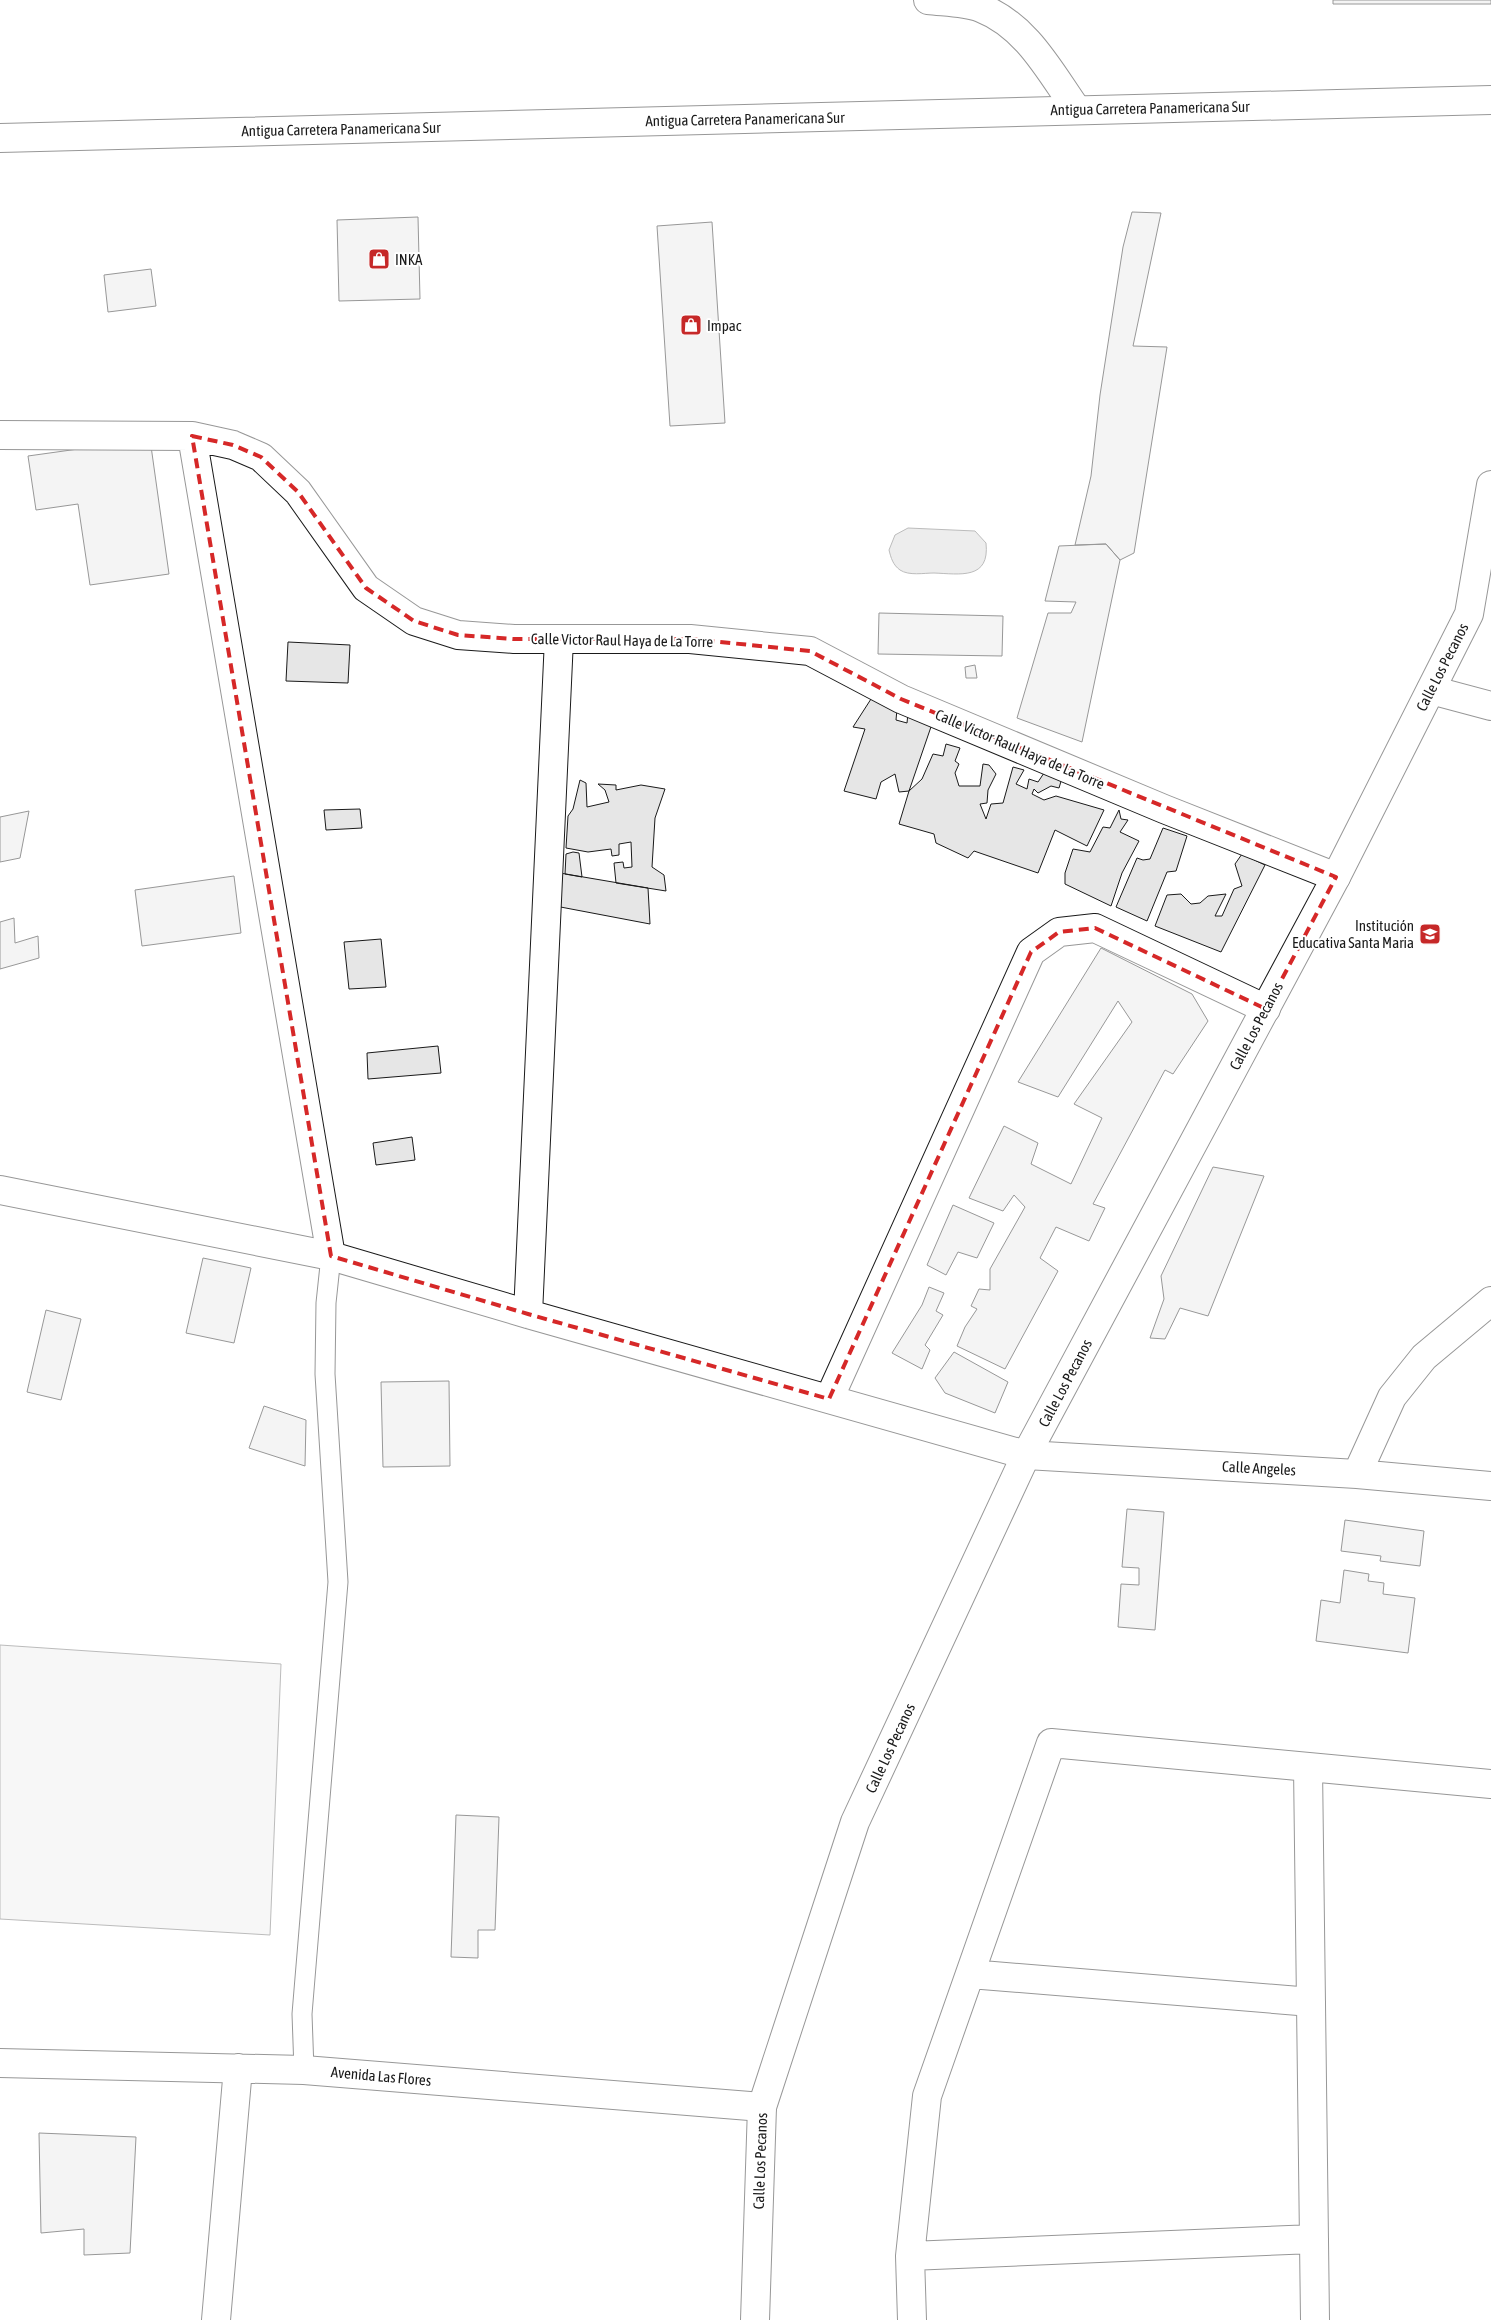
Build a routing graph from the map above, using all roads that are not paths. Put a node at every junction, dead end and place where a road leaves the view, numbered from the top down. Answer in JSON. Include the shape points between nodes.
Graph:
{"nodes":[{"id":1,"x":928,"y":0,"type":"edge"},
{"id":2,"x":1491,"y":100,"type":"edge"},
{"id":3,"x":1076,"y":110,"type":"junction"},
{"id":4,"x":0,"y":138,"type":"edge"},
{"id":5,"x":0,"y":435,"type":"edge"},
{"id":6,"x":192,"y":436,"type":"junction"},
{"id":7,"x":1491,"y":485,"type":"edge"},
{"id":8,"x":559,"y":639,"type":"junction"},
{"id":9,"x":1431,"y":690,"type":"junction"},
{"id":10,"x":1491,"y":706,"type":"edge"},
{"id":11,"x":1336,"y":878,"type":"junction"},
{"id":12,"x":1266,"y":1009,"type":"junction"},
{"id":13,"x":0,"y":1190,"type":"edge"},
{"id":14,"x":331,"y":1256,"type":"junction"},
{"id":15,"x":1491,"y":1301,"type":"edge"},
{"id":16,"x":528,"y":1314,"type":"junction"},
{"id":17,"x":829,"y":1399,"type":"junction"},
{"id":18,"x":1026,"y":1455,"type":"junction"},
{"id":19,"x":1357,"y":1474,"type":"junction"},
{"id":20,"x":1491,"y":1486,"type":"edge"},
{"id":21,"x":1308,"y":1767,"type":"junction"},
{"id":22,"x":1491,"y":1784,"type":"edge"},
{"id":23,"x":970,"y":1974,"type":"junction"},
{"id":24,"x":1311,"y":2002,"type":"junction"},
{"id":25,"x":0,"y":2063,"type":"edge"},
{"id":26,"x":238,"y":2068,"type":"junction"},
{"id":27,"x":304,"y":2070,"type":"junction"},
{"id":28,"x":762,"y":2107,"type":"junction"},
{"id":29,"x":1314,"y":2239,"type":"junction"},
{"id":30,"x":910,"y":2256,"type":"junction"},
{"id":31,"x":216,"y":2320,"type":"edge"},
{"id":32,"x":755,"y":2320,"type":"edge"},
{"id":33,"x":912,"y":2320,"type":"edge"},
{"id":34,"x":1315,"y":2320,"type":"edge"}],
"edges":[{"from":1,"to":3,"type":"main road","via":[[980,8],[1007,20],[1027,39]]},
{"from":2,"to":3,"type":"main road","name":"Antigua Carretera Panamericana Sur"},
{"from":3,"to":4,"type":"main road","name":"Antigua Carretera Panamericana Sur"},
{"from":5,"to":6,"type":"main road","name":"Calle Victor Raul Haya de La Torre"},
{"from":6,"to":8,"type":"main road","name":"Calle Victor Raul Haya de La Torre","via":[[233,444],[261,457],[298,492],[366,588],[414,620],[458,634]]},
{"from":6,"to":14,"type":"main road"},
{"from":7,"to":9,"type":"main road","name":"Calle Los Pecanos","via":[[1468,614]]},
{"from":8,"to":11,"type":"main road","name":"Calle Victor Raul Haya de La Torre","via":[[690,639],[810,651],[901,699]]},
{"from":8,"to":16,"type":"main road"},
{"from":9,"to":10,"type":"main road"},
{"from":9,"to":11,"type":"main road","name":"Calle Los Pecanos"},
{"from":11,"to":12,"type":"main road","name":"Calle Los Pecanos"},
{"from":12,"to":17,"type":"main road","via":[[1095,928],[1059,932],[1031,952]]},
{"from":12,"to":18,"type":"main road","name":"Calle Los Pecanos"},
{"from":13,"to":14,"type":"main road","name":"Calle Angeles"},
{"from":14,"to":16,"type":"main road","name":"Calle Angeles"},
{"from":14,"to":27,"type":"lane","via":[[326,1303],[325,1374],[338,1582],[302,2014]]},
{"from":15,"to":19,"type":"main road","via":[[1424,1357],[1398,1390],[1375,1430]]},
{"from":16,"to":17,"type":"main road","name":"Calle Angeles"},
{"from":17,"to":18,"type":"main road","name":"Calle Angeles"},
{"from":18,"to":19,"type":"main road","name":"Calle Angeles"},
{"from":18,"to":28,"type":"main road","name":"Calle Los Pecanos","via":[[855,1822]]},
{"from":19,"to":20,"type":"main road","name":"Calle Angeles"},
{"from":21,"to":22,"type":"main road"},
{"from":21,"to":23,"type":"main road","via":[[1051,1743]]},
{"from":21,"to":24,"type":"main road"},
{"from":23,"to":24,"type":"main road"},
{"from":23,"to":30,"type":"main road","via":[[927,2096]]},
{"from":24,"to":29,"type":"main road"},
{"from":25,"to":26,"type":"main road","name":"Avenida Las Flores"},
{"from":26,"to":27,"type":"main road","name":"Avenida Las Flores"},
{"from":26,"to":31,"type":"main road"},
{"from":27,"to":28,"type":"main road","name":"Avenida Las Flores"},
{"from":28,"to":32,"type":"main road","name":"Calle Los Pecanos"},
{"from":29,"to":30,"type":"main road"},
{"from":29,"to":34,"type":"main road"},
{"from":30,"to":33,"type":"main road"}]}
